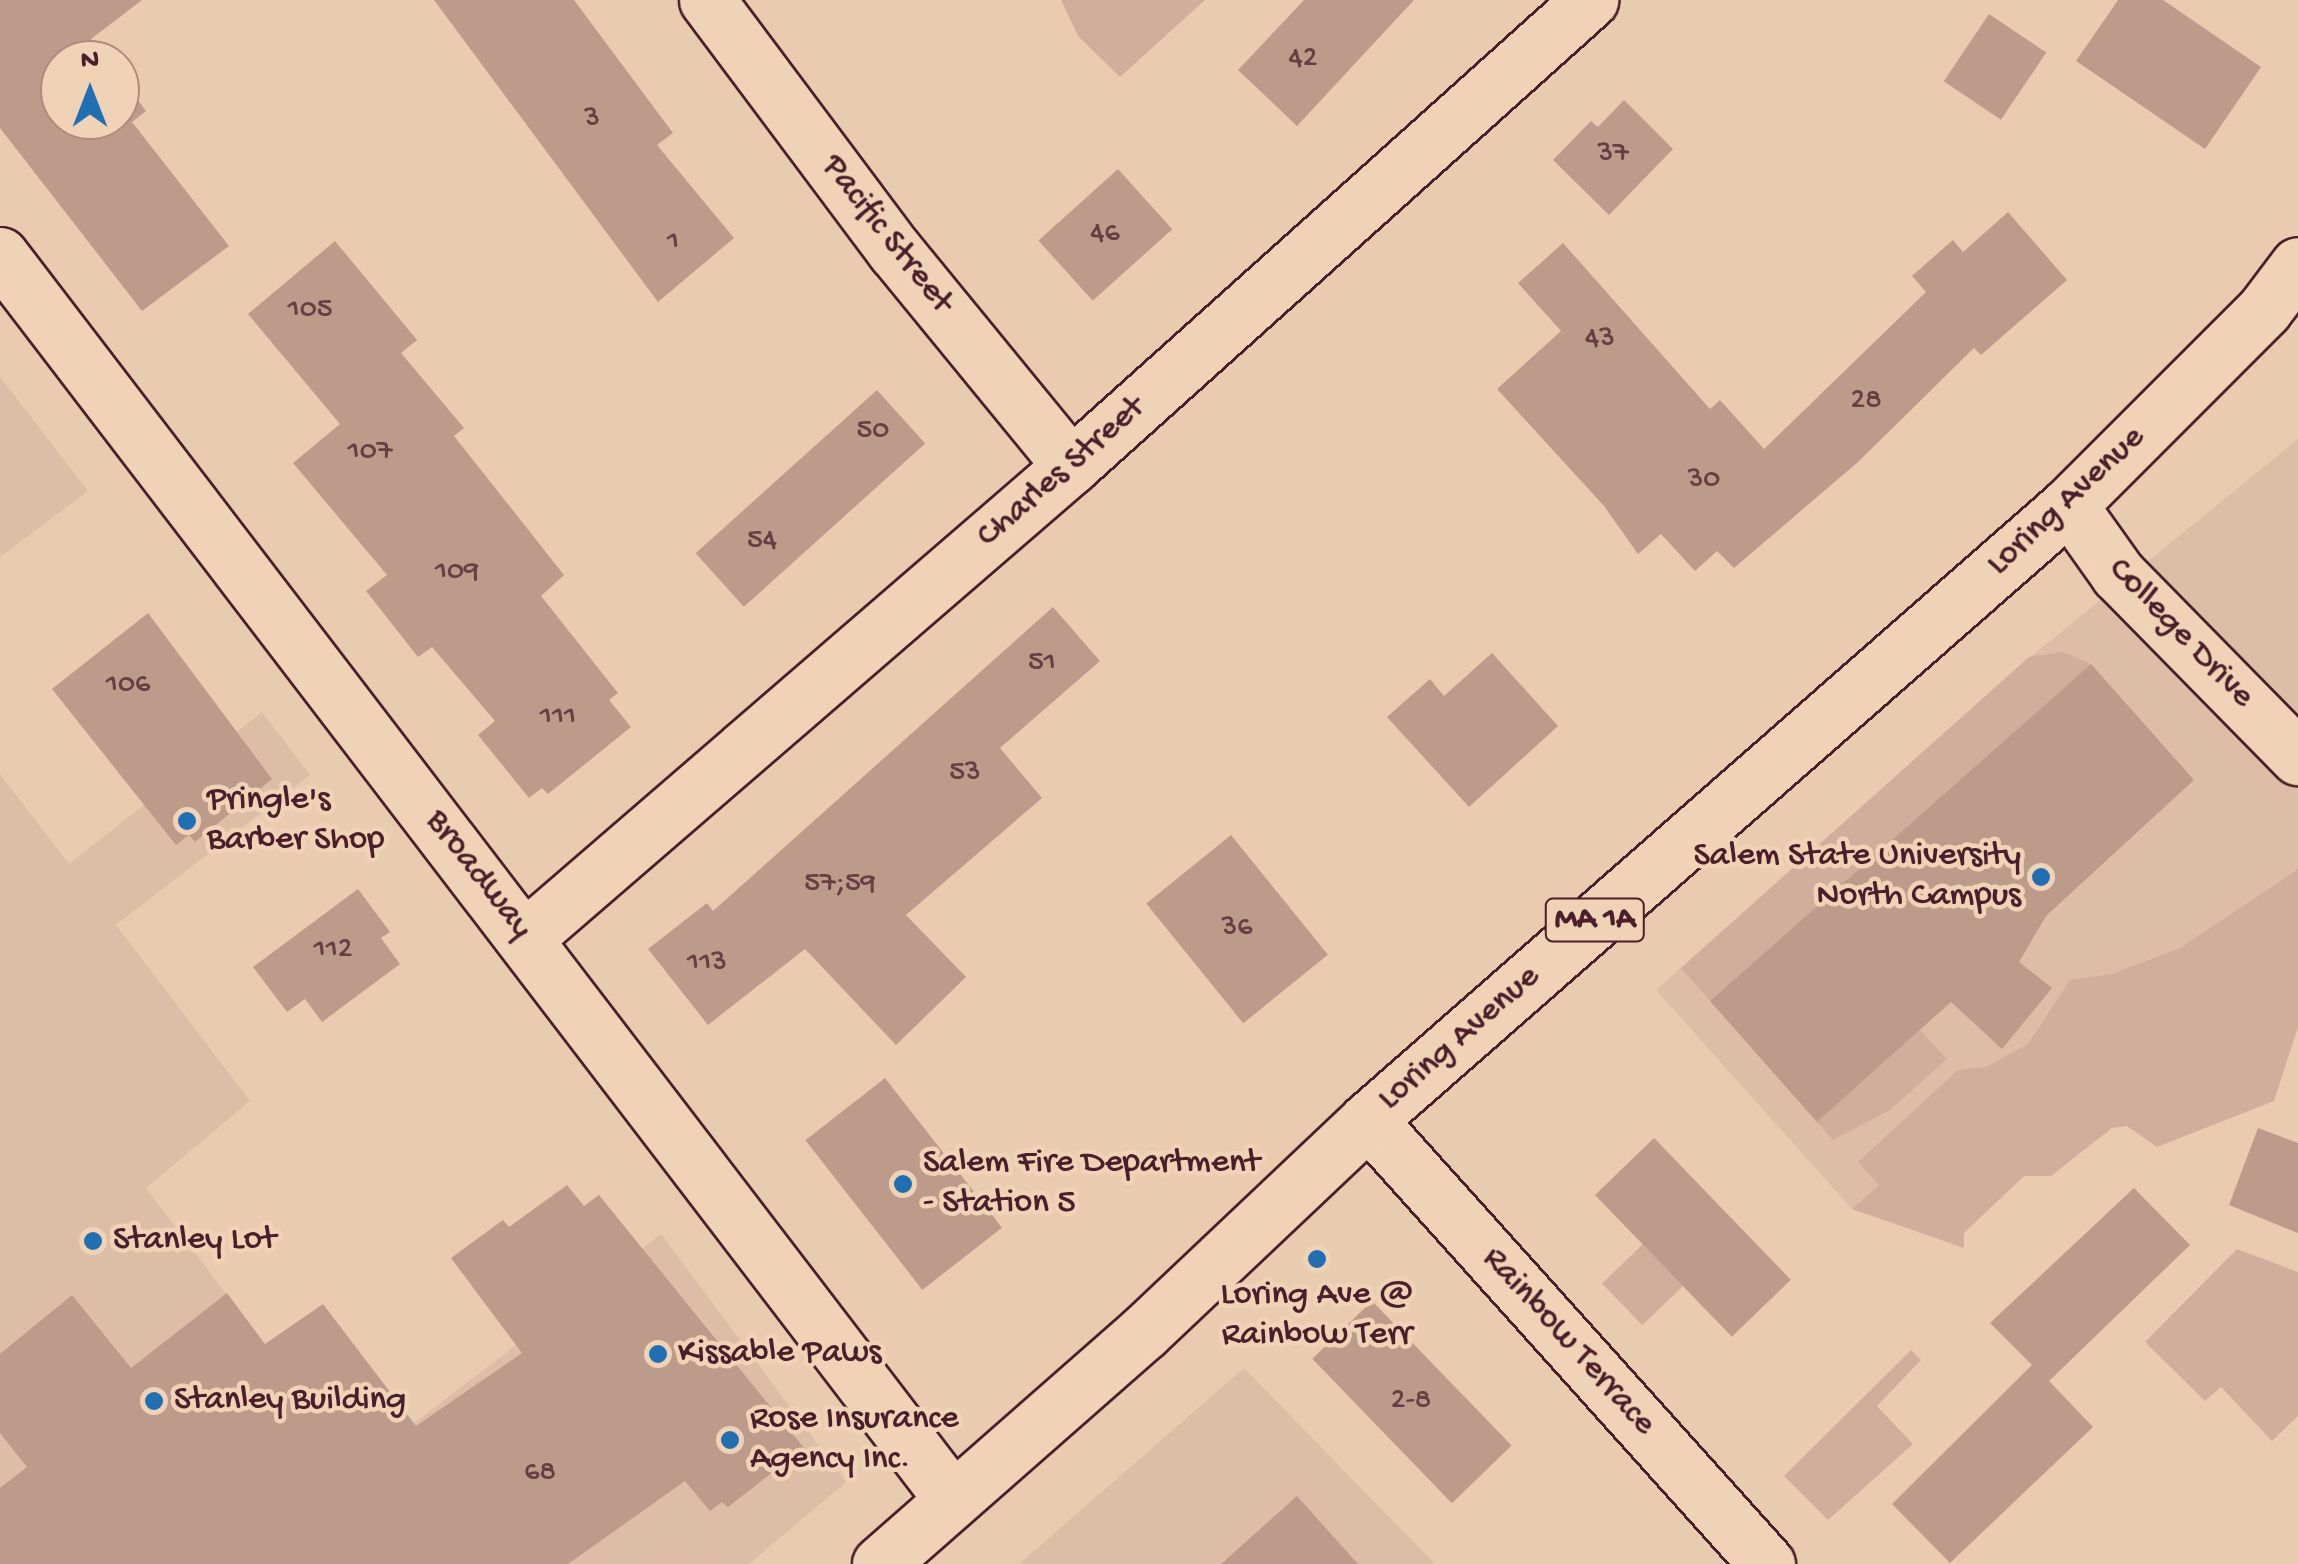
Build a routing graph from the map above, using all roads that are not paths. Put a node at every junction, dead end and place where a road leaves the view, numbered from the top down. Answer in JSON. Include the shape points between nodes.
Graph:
{"nodes":[{"id":1,"x":708,"y":0,"type":"edge"},
{"id":2,"x":1590,"y":0,"type":"edge"},
{"id":3,"x":0,"y":254,"type":"edge"},
{"id":4,"x":2298,"y":264,"type":"edge"},
{"id":5,"x":1071,"y":466,"type":"junction"},
{"id":6,"x":2069,"y":505,"type":"junction"},
{"id":7,"x":2298,"y":757,"type":"edge"},
{"id":8,"x":526,"y":937,"type":"junction"},
{"id":9,"x":1368,"y":1120,"type":"junction"},
{"id":10,"x":952,"y":1500,"type":"junction"},
{"id":11,"x":880,"y":1564,"type":"edge"},
{"id":12,"x":1767,"y":1564,"type":"edge"}],
"edges":[{"from":1,"to":5,"type":"main road","name":"Pacific Street","via":[[896,251]]},
{"from":2,"to":5,"type":"main road","name":"Charles Street"},
{"from":3,"to":8,"type":"main road","name":"Broadway"},
{"from":4,"to":6,"type":"main road","name":"Loring Avenue","number":"MA 1A","via":[[2264,310]]},
{"from":5,"to":8,"type":"main road","name":"Charles Street"},
{"from":6,"to":7,"type":"main road","name":"College Drive","via":[[2118,574]]},
{"from":6,"to":9,"type":"main road","name":"Loring Avenue","number":"MA 1A"},
{"from":8,"to":10,"type":"main road","name":"Broadway"},
{"from":9,"to":10,"type":"main road","name":"Loring Avenue","number":"MA 1A","via":[[1144,1332]]},
{"from":9,"to":12,"type":"main road","name":"Rainbow Terrace"},
{"from":10,"to":11,"type":"main road","name":"Loring Avenue","number":"MA 1A"}]}
